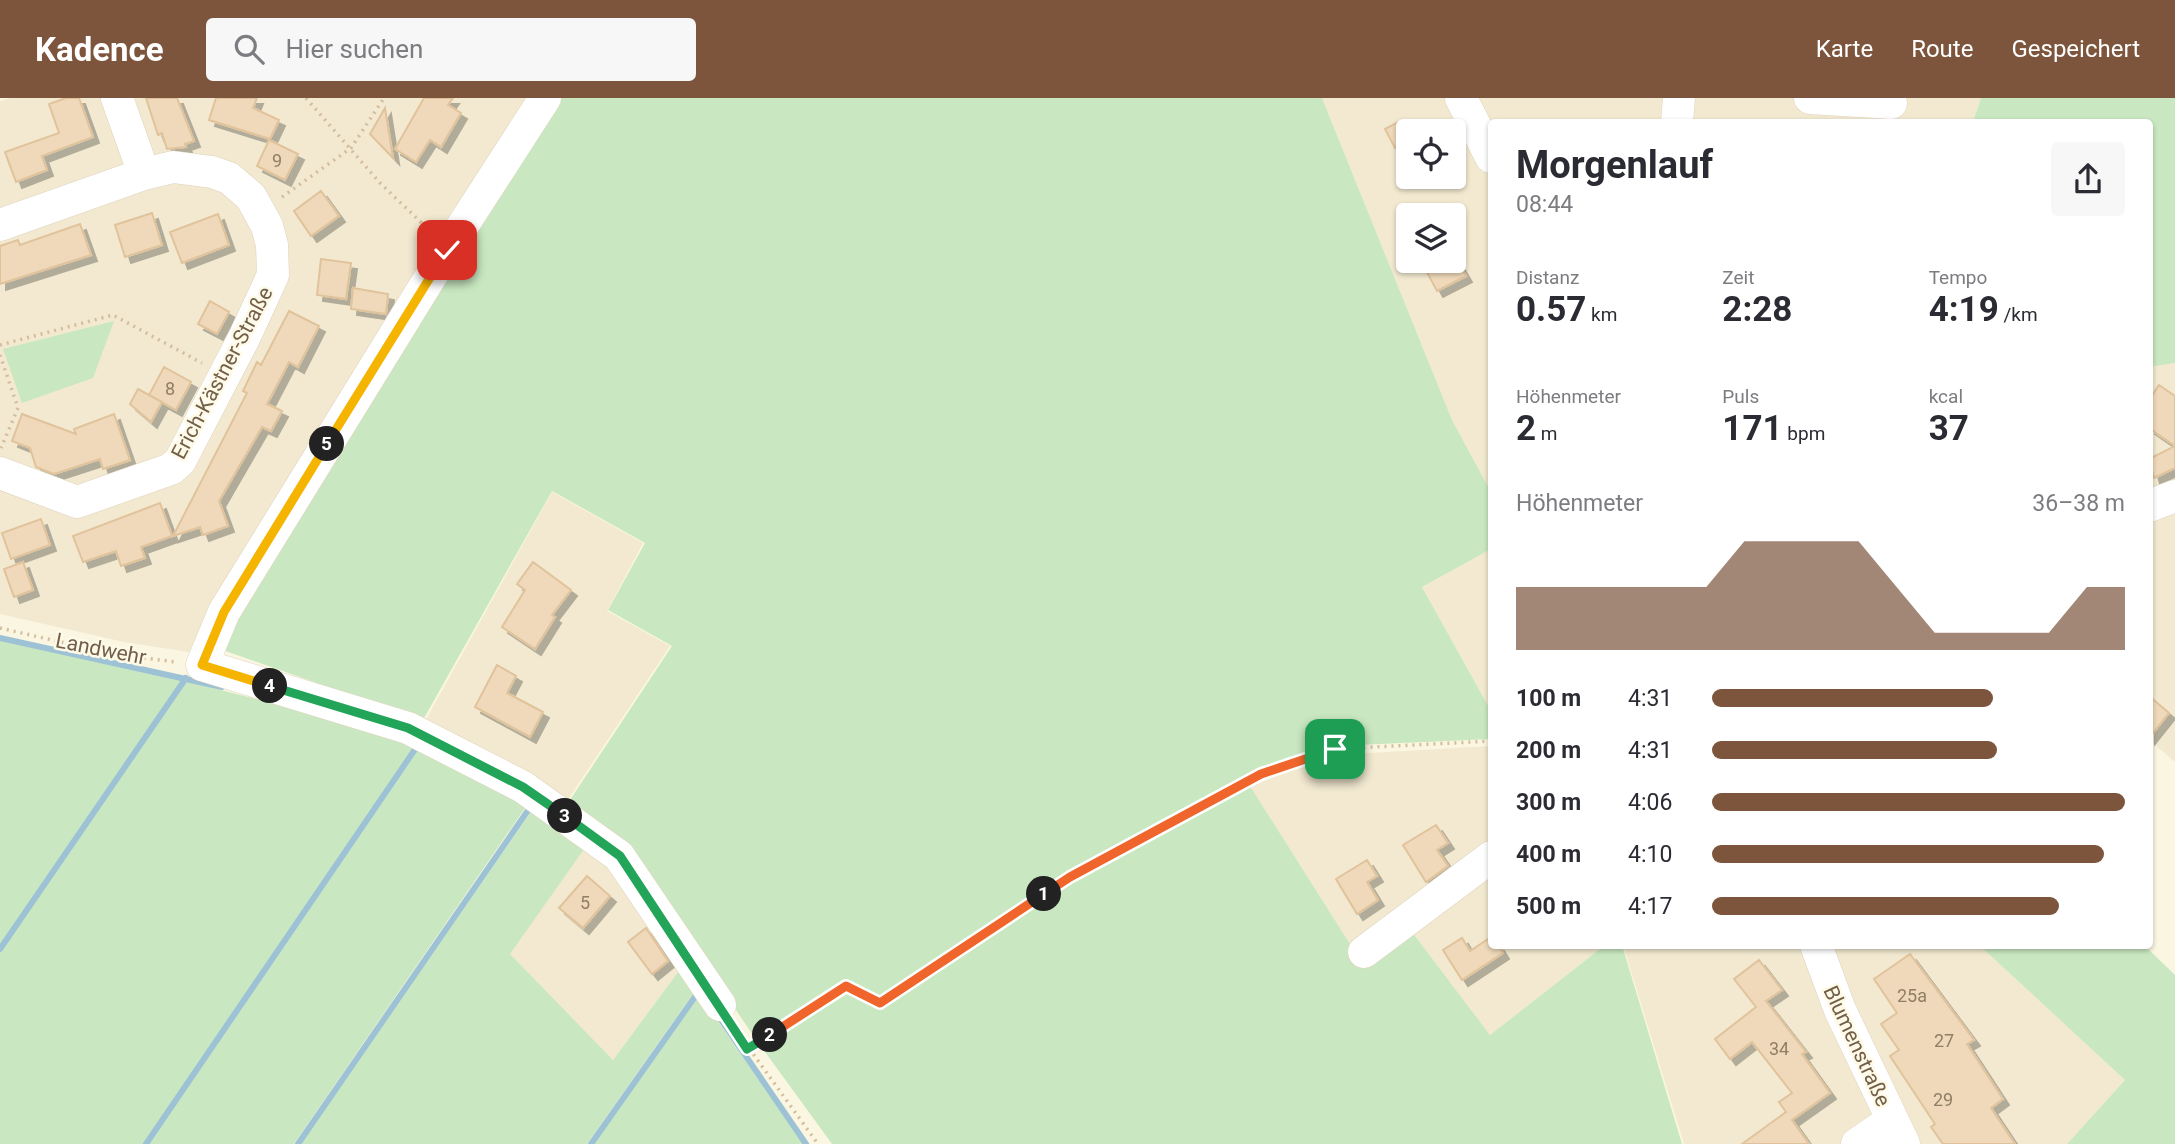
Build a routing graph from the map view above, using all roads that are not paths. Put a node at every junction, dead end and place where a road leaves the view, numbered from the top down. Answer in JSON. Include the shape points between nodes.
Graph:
{"nodes":[{"id":1,"x":117,"y":98,"type":"edge"},
{"id":2,"x":545,"y":98,"type":"edge"},
{"id":3,"x":1461,"y":98,"type":"edge"},
{"id":4,"x":1679,"y":98,"type":"edge"},
{"id":5,"x":1810,"y":98,"type":"edge"},
{"id":6,"x":1891,"y":103,"type":"dead end"},
{"id":7,"x":1677,"y":119,"type":"edge"},
{"id":8,"x":1488,"y":151,"type":"edge"},
{"id":9,"x":144,"y":174,"type":"junction"},
{"id":10,"x":0,"y":225,"type":"edge"},
{"id":11,"x":7,"y":482,"type":"edge"},
{"id":12,"x":2175,"y":496,"type":"edge"},
{"id":13,"x":2153,"y":504,"type":"edge"},
{"id":14,"x":1488,"y":859,"type":"edge"},
{"id":15,"x":1817,"y":949,"type":"edge"},
{"id":16,"x":1364,"y":952,"type":"dead end"},
{"id":17,"x":720,"y":1005,"type":"road end"},
{"id":18,"x":1898,"y":1132,"type":"edge"},
{"id":19,"x":1857,"y":1144,"type":"edge"}],
"edges":[{"from":1,"to":9,"type":"street"},
{"from":2,"to":17,"type":"street","via":[[224,612],[202,665],[408,728],[523,787],[620,856]]},
{"from":3,"to":8,"type":"street"},
{"from":4,"to":7,"type":"street"},
{"from":5,"to":6,"type":"street"},
{"from":9,"to":10,"type":"street","name":"Erich-Kästner-Straße"},
{"from":9,"to":11,"type":"street","name":"Erich-Kästner-Straße","via":[[173,167],[212,172],[240,186],[261,212],[272,245],[273,275],[180,461],[171,469],[77,502]]},
{"from":12,"to":13,"type":"street"},
{"from":14,"to":16,"type":"street"},
{"from":15,"to":18,"type":"street","name":"Blumenstraße","via":[[1840,1010]]},
{"from":18,"to":19,"type":"street"}]}
